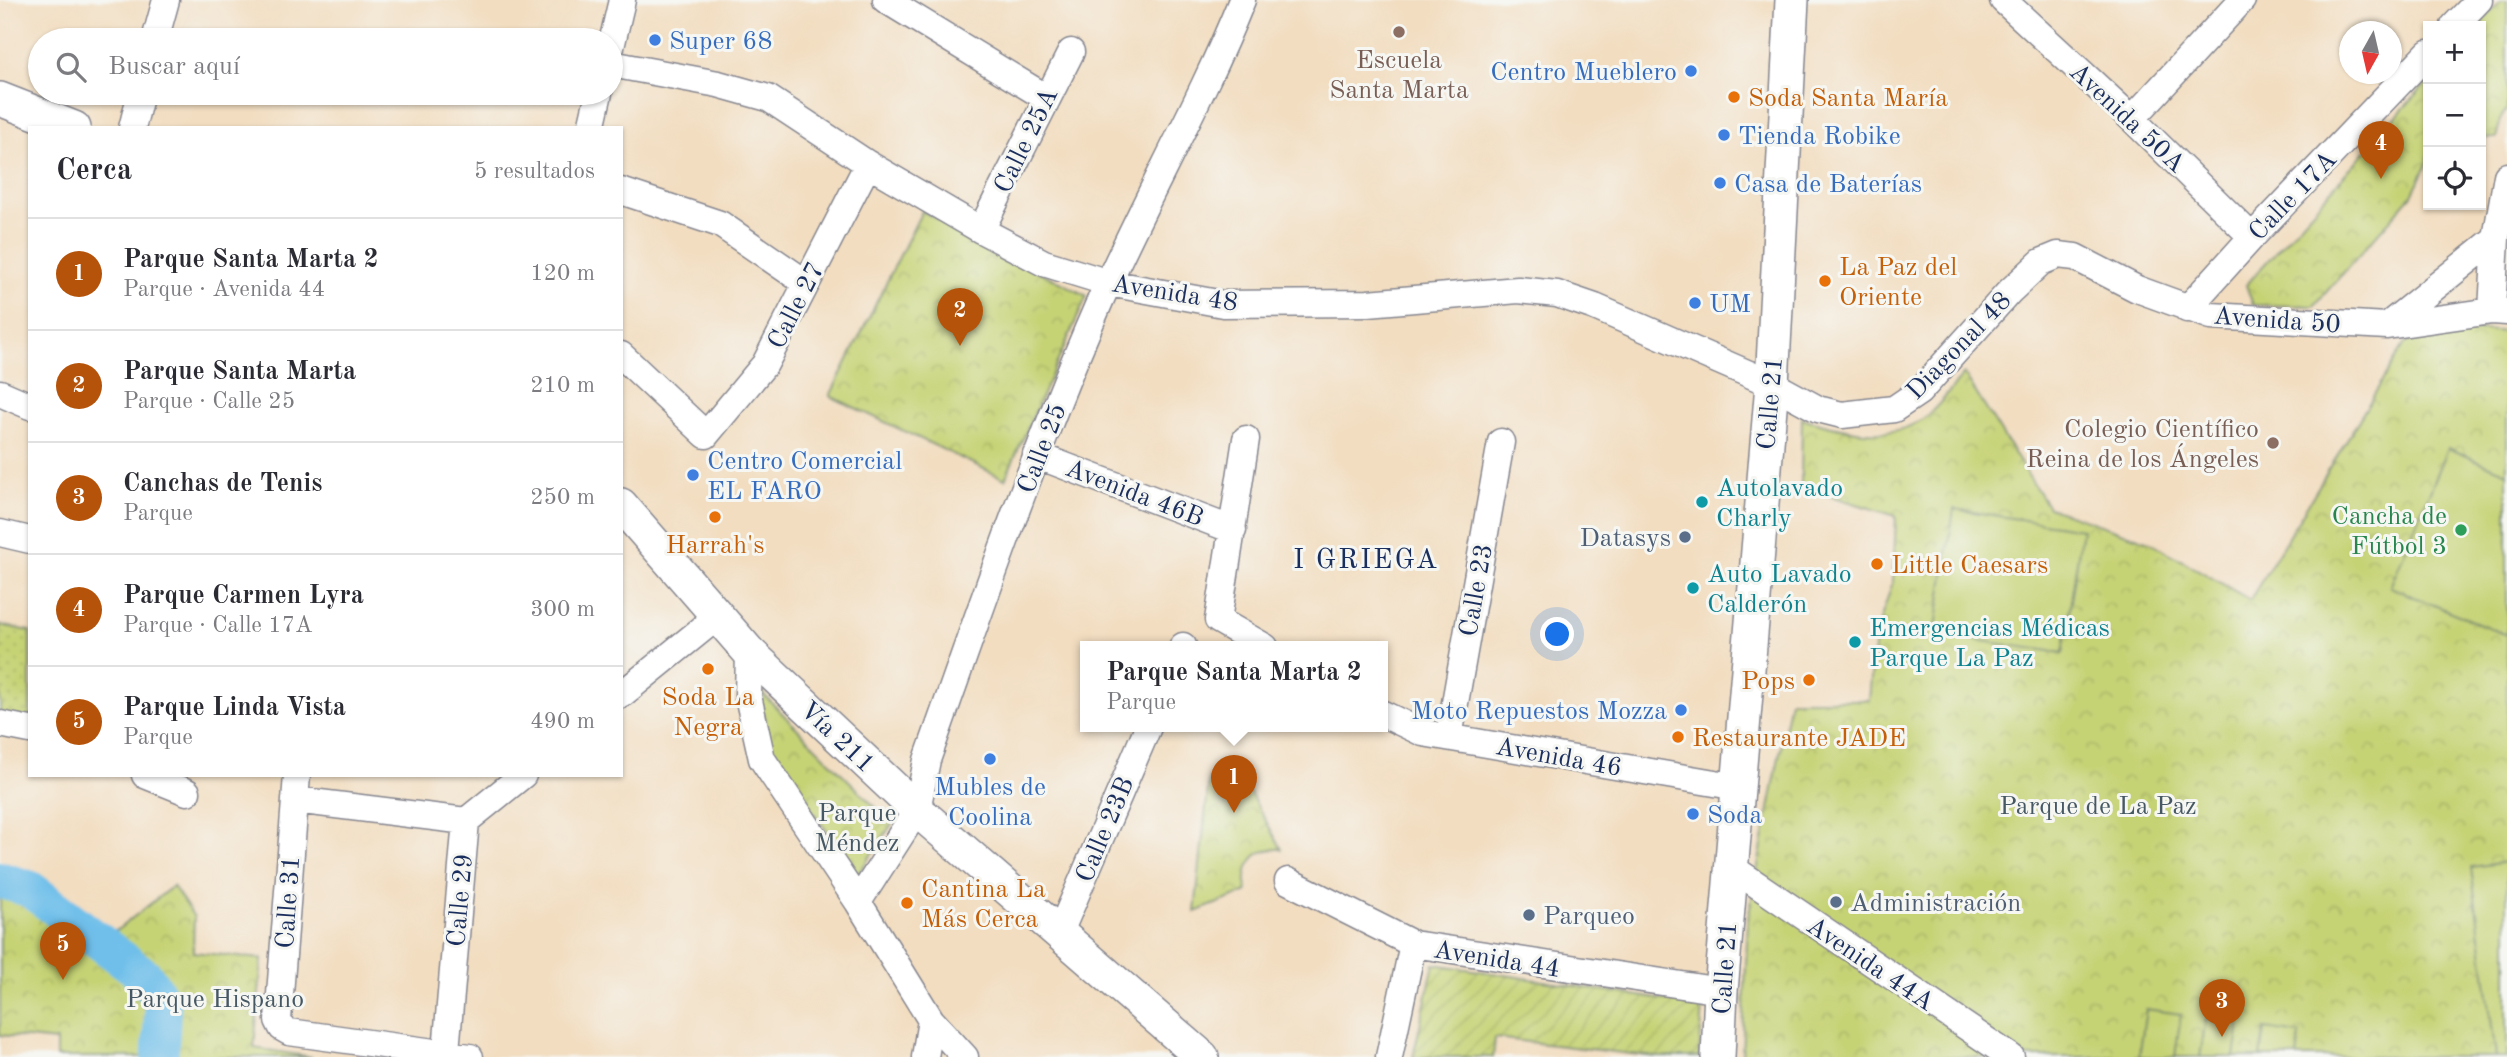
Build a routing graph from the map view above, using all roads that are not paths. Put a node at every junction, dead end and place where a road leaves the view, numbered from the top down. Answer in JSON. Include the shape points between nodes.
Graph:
{"nodes":[{"id":1,"x":166,"y":0,"type":"edge"},
{"id":2,"x":622,"y":0,"type":"edge"},
{"id":3,"x":886,"y":0,"type":"edge"},
{"id":4,"x":1242,"y":0,"type":"edge"},
{"id":5,"x":1792,"y":0,"type":"edge"},
{"id":6,"x":2242,"y":0,"type":"edge"},
{"id":7,"x":2479,"y":0,"type":"edge"},
{"id":8,"x":2007,"y":1,"type":"edge"},
{"id":9,"x":2459,"y":21,"type":"edge"},
{"id":10,"x":158,"y":28,"type":"edge"},
{"id":11,"x":615,"y":28,"type":"edge"},
{"id":12,"x":1071,"y":52,"type":"dead end"},
{"id":13,"x":2423,"y":58,"type":"edge"},
{"id":14,"x":623,"y":66,"type":"edge"},
{"id":15,"x":1045,"y":97,"type":"junction"},
{"id":16,"x":0,"y":99,"type":"edge"},
{"id":17,"x":138,"y":105,"type":"edge"},
{"id":18,"x":596,"y":105,"type":"edge"},
{"id":19,"x":2132,"y":119,"type":"junction"},
{"id":20,"x":69,"y":126,"type":"edge"},
{"id":21,"x":133,"y":126,"type":"edge"},
{"id":22,"x":591,"y":126,"type":"edge"},
{"id":23,"x":868,"y":164,"type":"junction"},
{"id":24,"x":2507,"y":176,"type":"edge"},
{"id":25,"x":623,"y":192,"type":"edge"},
{"id":26,"x":981,"y":230,"type":"junction"},
{"id":27,"x":2252,"y":237,"type":"junction"},
{"id":28,"x":2496,"y":237,"type":"junction"},
{"id":29,"x":2058,"y":255,"type":"joint"},
{"id":30,"x":806,"y":283,"type":"junction"},
{"id":31,"x":1109,"y":283,"type":"junction"},
{"id":32,"x":2187,"y":309,"type":"junction"},
{"id":33,"x":2499,"y":312,"type":"edge"},
{"id":34,"x":2387,"y":326,"type":"junction"},
{"id":35,"x":623,"y":357,"type":"edge"},
{"id":36,"x":1772,"y":384,"type":"junction"},
{"id":37,"x":0,"y":393,"type":"edge"},
{"id":38,"x":28,"y":405,"type":"edge"},
{"id":39,"x":1246,"y":439,"type":"dead end"},
{"id":40,"x":1501,"y":442,"type":"dead end"},
{"id":41,"x":1036,"y":455,"type":"junction"},
{"id":42,"x":623,"y":507,"type":"edge"},
{"id":43,"x":1233,"y":530,"type":"junction"},
{"id":44,"x":0,"y":533,"type":"edge"},
{"id":45,"x":28,"y":540,"type":"edge"},
{"id":46,"x":717,"y":617,"type":"junction"},
{"id":47,"x":1255,"y":641,"type":"edge"},
{"id":48,"x":749,"y":652,"type":"junction"},
{"id":49,"x":623,"y":693,"type":"edge"},
{"id":50,"x":1388,"y":716,"type":"edge"},
{"id":51,"x":0,"y":724,"type":"edge"},
{"id":52,"x":28,"y":730,"type":"edge"},
{"id":53,"x":1146,"y":732,"type":"edge"},
{"id":54,"x":1449,"y":737,"type":"junction"},
{"id":55,"x":150,"y":777,"type":"edge"},
{"id":56,"x":521,"y":777,"type":"edge"},
{"id":57,"x":1738,"y":787,"type":"junction"},
{"id":58,"x":296,"y":788,"type":"edge"},
{"id":59,"x":187,"y":792,"type":"dead end"},
{"id":60,"x":917,"y":810,"type":"junction"},
{"id":61,"x":466,"y":821,"type":"junction"},
{"id":62,"x":1731,"y":867,"type":"junction"},
{"id":63,"x":1287,"y":881,"type":"dead end"},
{"id":64,"x":858,"y":902,"type":"junction"},
{"id":65,"x":1060,"y":932,"type":"junction"},
{"id":66,"x":1413,"y":944,"type":"junction"},
{"id":67,"x":1721,"y":992,"type":"junction"},
{"id":68,"x":931,"y":1020,"type":"junction"},
{"id":69,"x":458,"y":1054,"type":"edge"},
{"id":70,"x":925,"y":1057,"type":"edge"},
{"id":71,"x":965,"y":1057,"type":"edge"},
{"id":72,"x":1202,"y":1057,"type":"edge"},
{"id":73,"x":1389,"y":1057,"type":"edge"},
{"id":74,"x":1718,"y":1057,"type":"edge"},
{"id":75,"x":2011,"y":1057,"type":"edge"}],
"edges":[{"from":1,"to":10,"type":"street"},
{"from":2,"to":11,"type":"street"},
{"from":3,"to":15,"type":"street"},
{"from":4,"to":31,"type":"street","name":"Calle 25","via":[[1219,58]]},
{"from":5,"to":36,"type":"main road","name":"Calle 21"},
{"from":6,"to":19,"type":"street"},
{"from":7,"to":9,"type":"street"},
{"from":8,"to":19,"type":"street","name":"Avenida 50A"},
{"from":12,"to":15,"type":"street","name":"Calle 25A"},
{"from":13,"to":27,"type":"street","name":"Calle 17A"},
{"from":14,"to":23,"type":"street","name":"Avenida 48","via":[[768,98]]},
{"from":15,"to":26,"type":"street","name":"Calle 25A"},
{"from":16,"to":20,"type":"main road"},
{"from":17,"to":21,"type":"street"},
{"from":18,"to":22,"type":"street"},
{"from":19,"to":27,"type":"street","name":"Avenida 50A"},
{"from":23,"to":26,"type":"street","name":"Avenida 48"},
{"from":23,"to":30,"type":"street","name":"Calle 27"},
{"from":24,"to":28,"type":"street"},
{"from":25,"to":30,"type":"street","via":[[720,224]]},
{"from":26,"to":31,"type":"street","name":"Avenida 48","via":[[1044,263]]},
{"from":27,"to":32,"type":"street","name":"Calle 17A"},
{"from":28,"to":33,"type":"street"},
{"from":28,"to":34,"type":"street"},
{"from":29,"to":32,"type":"street","name":"Avenida 50","via":[[2075,257]]},
{"from":29,"to":36,"type":"street","name":"Diagonal 48","via":[[2041,262],[2008,292],[1919,392],[1894,409],[1842,415],[1818,409]]},
{"from":30,"to":35,"type":"street","name":"Calle 27","via":[[765,364],[706,435]]},
{"from":31,"to":36,"type":"street","name":"Avenida 48","via":[[1223,304],[1368,303],[1518,290],[1557,294]]},
{"from":31,"to":41,"type":"street","name":"Calle 25"},
{"from":32,"to":34,"type":"street","name":"Avenida 50","via":[[2251,321]]},
{"from":33,"to":34,"type":"street","name":"Avenida 50"},
{"from":36,"to":57,"type":"main road","name":"Calle 21"},
{"from":37,"to":38,"type":"street"},
{"from":39,"to":43,"type":"street"},
{"from":40,"to":54,"type":"street","name":"Calle 23"},
{"from":41,"to":43,"type":"street","name":"Avenida 46B"},
{"from":41,"to":60,"type":"street","name":"Calle 25","via":[[927,760]]},
{"from":42,"to":46,"type":"main road","name":"Vía 211"},
{"from":43,"to":47,"type":"street","via":[[1218,620]]},
{"from":44,"to":45,"type":"street"},
{"from":46,"to":48,"type":"main road","name":"Vía 211"},
{"from":46,"to":49,"type":"street"},
{"from":48,"to":60,"type":"main road","name":"Vía 211"},
{"from":48,"to":64,"type":"street","via":[[748,696],[762,759]]},
{"from":50,"to":54,"type":"street","name":"Avenida 46","via":[[1423,733]]},
{"from":51,"to":52,"type":"street"},
{"from":53,"to":65,"type":"street","name":"Calle 23B"},
{"from":54,"to":57,"type":"street","name":"Avenida 46"},
{"from":55,"to":59,"type":"street"},
{"from":56,"to":61,"type":"street","name":"Calle 29"},
{"from":57,"to":62,"type":"main road","name":"Calle 21"},
{"from":58,"to":61,"type":"street"},
{"from":58,"to":69,"type":"street","name":"Calle 31","via":[[278,1020],[282,1028]]},
{"from":60,"to":64,"type":"street","name":"Calle 25"},
{"from":60,"to":65,"type":"main road","name":"Vía 211"},
{"from":61,"to":69,"type":"street","name":"Calle 29"},
{"from":62,"to":67,"type":"main road","name":"Calle 21"},
{"from":62,"to":75,"type":"street","name":"Avenida 44A"},
{"from":63,"to":66,"type":"street","name":"Avenida 44"},
{"from":64,"to":68,"type":"street"},
{"from":65,"to":72,"type":"main road","name":"Vía 211"},
{"from":66,"to":67,"type":"street","name":"Avenida 44"},
{"from":66,"to":73,"type":"street"},
{"from":67,"to":74,"type":"main road","name":"Calle 21"},
{"from":68,"to":70,"type":"street"},
{"from":68,"to":71,"type":"street"}]}
